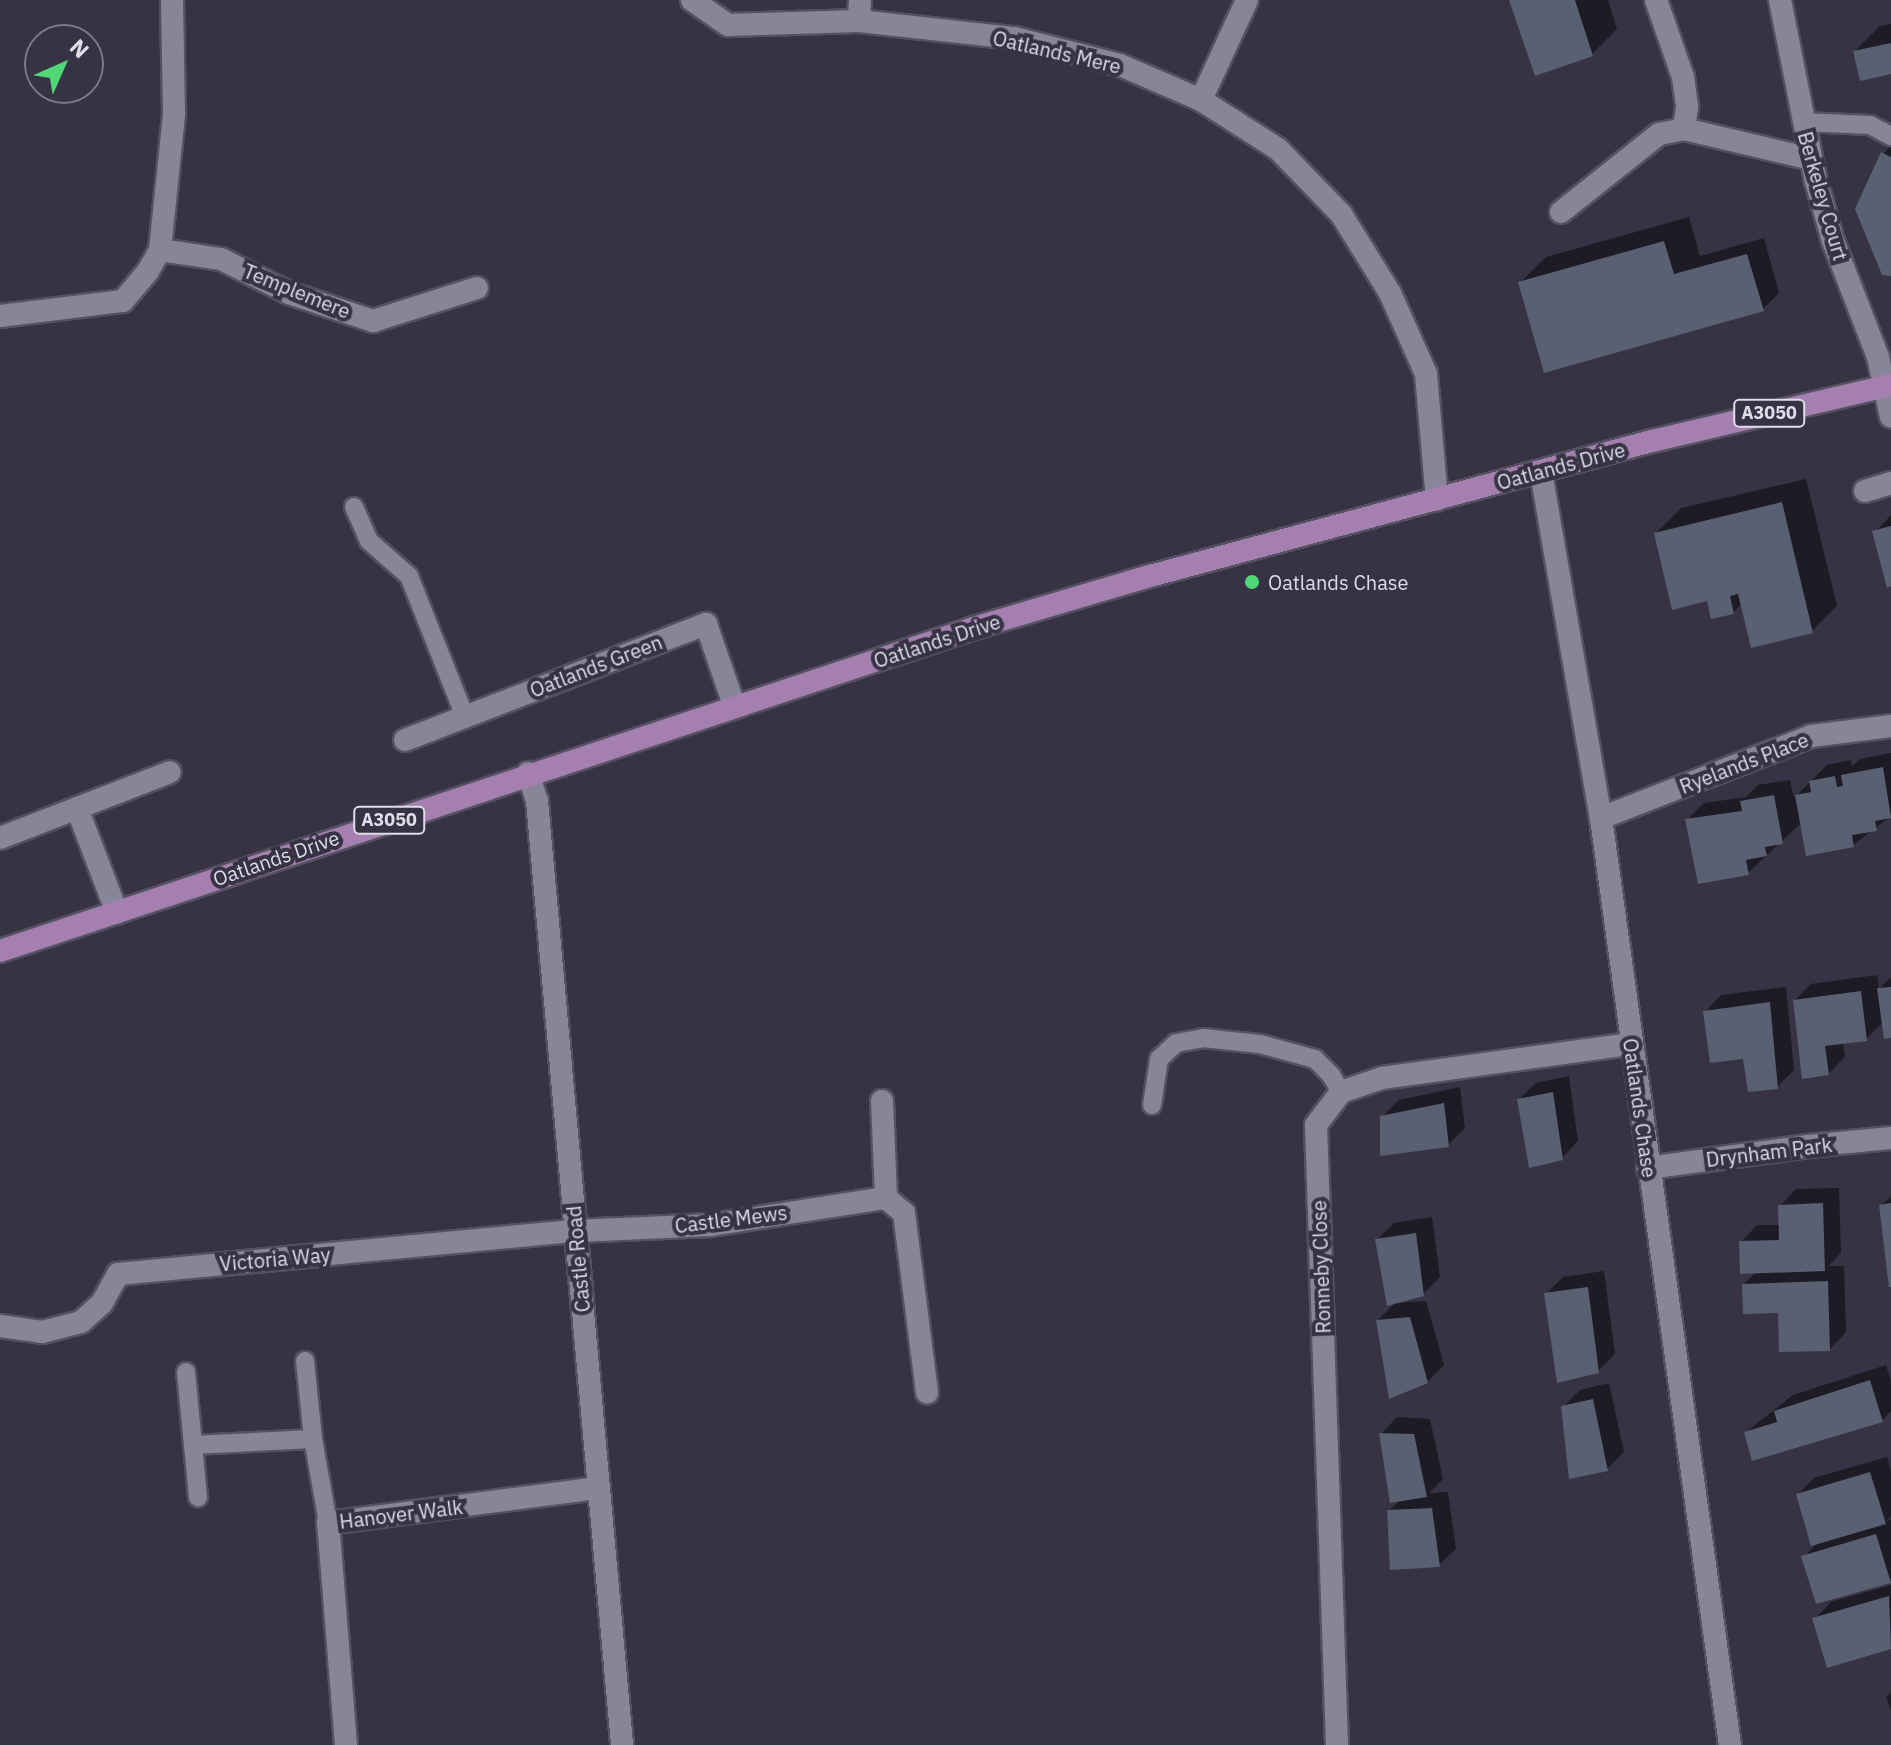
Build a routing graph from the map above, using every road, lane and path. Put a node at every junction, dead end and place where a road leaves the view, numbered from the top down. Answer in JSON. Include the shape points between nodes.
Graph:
{"nodes":[{"id":1,"x":172,"y":0,"type":"edge"},
{"id":2,"x":692,"y":0,"type":"edge"},
{"id":3,"x":1247,"y":0,"type":"edge"},
{"id":4,"x":1656,"y":0,"type":"edge"},
{"id":5,"x":1780,"y":0,"type":"edge"},
{"id":6,"x":859,"y":11,"type":"edge"},
{"id":7,"x":1201,"y":100,"type":"junction"},
{"id":8,"x":1802,"y":122,"type":"junction"},
{"id":9,"x":1684,"y":129,"type":"junction"},
{"id":10,"x":1891,"y":136,"type":"edge"},
{"id":11,"x":1811,"y":159,"type":"junction"},
{"id":12,"x":1561,"y":212,"type":"dead end"},
{"id":13,"x":160,"y":250,"type":"junction"},
{"id":14,"x":477,"y":288,"type":"dead end"},
{"id":15,"x":0,"y":316,"type":"edge"},
{"id":16,"x":1887,"y":386,"type":"edge"},
{"id":17,"x":1891,"y":417,"type":"edge"},
{"id":18,"x":1541,"y":472,"type":"junction"},
{"id":19,"x":1891,"y":483,"type":"edge"},
{"id":20,"x":1865,"y":491,"type":"dead end"},
{"id":21,"x":1437,"y":500,"type":"junction"},
{"id":22,"x":354,"y":507,"type":"dead end"},
{"id":23,"x":734,"y":705,"type":"junction"},
{"id":24,"x":465,"y":717,"type":"junction"},
{"id":25,"x":1891,"y":726,"type":"edge"},
{"id":26,"x":405,"y":740,"type":"dead end"},
{"id":27,"x":170,"y":772,"type":"dead end"},
{"id":28,"x":528,"y":773,"type":"junction"},
{"id":29,"x":77,"y":808,"type":"junction"},
{"id":30,"x":1601,"y":818,"type":"junction"},
{"id":31,"x":0,"y":838,"type":"edge"},
{"id":32,"x":117,"y":913,"type":"junction"},
{"id":33,"x":0,"y":951,"type":"edge"},
{"id":34,"x":1631,"y":1044,"type":"junction"},
{"id":35,"x":1341,"y":1092,"type":"junction"},
{"id":36,"x":882,"y":1101,"type":"dead end"},
{"id":37,"x":1152,"y":1105,"type":"dead end"},
{"id":38,"x":1891,"y":1138,"type":"edge"},
{"id":39,"x":1648,"y":1168,"type":"junction"},
{"id":40,"x":886,"y":1198,"type":"junction"},
{"id":41,"x":575,"y":1231,"type":"junction"},
{"id":42,"x":0,"y":1326,"type":"edge"},
{"id":43,"x":305,"y":1361,"type":"dead end"},
{"id":44,"x":186,"y":1372,"type":"dead end"},
{"id":45,"x":927,"y":1393,"type":"dead end"},
{"id":46,"x":313,"y":1439,"type":"junction"},
{"id":47,"x":193,"y":1445,"type":"junction"},
{"id":48,"x":598,"y":1488,"type":"junction"},
{"id":49,"x":198,"y":1497,"type":"dead end"},
{"id":50,"x":328,"y":1523,"type":"junction"},
{"id":51,"x":346,"y":1745,"type":"edge"},
{"id":52,"x":622,"y":1745,"type":"edge"},
{"id":53,"x":1337,"y":1745,"type":"edge"},
{"id":54,"x":1730,"y":1745,"type":"edge"}],
"edges":[{"from":1,"to":13,"type":"street","via":[[174,114]]},
{"from":2,"to":6,"type":"street","name":"Oatlands Mere","via":[[728,25]]},
{"from":3,"to":7,"type":"street"},
{"from":4,"to":9,"type":"street","via":[[1683,77]]},
{"from":5,"to":8,"type":"street","name":"Berkeley Court"},
{"from":6,"to":7,"type":"street","name":"Oatlands Mere","via":[[1014,38],[1120,65]]},
{"from":7,"to":21,"type":"street","name":"Oatlands Mere","via":[[1278,149],[1341,214],[1390,293],[1426,374]]},
{"from":8,"to":10,"type":"lane","via":[[1870,125]]},
{"from":8,"to":11,"type":"street","name":"Berkeley Court"},
{"from":9,"to":11,"type":"street"},
{"from":9,"to":12,"type":"street","via":[[1659,134]]},
{"from":11,"to":16,"type":"street","name":"Berkeley Court","via":[[1833,241]]},
{"from":13,"to":14,"type":"street","name":"Templemere","via":[[221,259],[289,293],[373,321]]},
{"from":13,"to":15,"type":"street","via":[[123,301]]},
{"from":16,"to":17,"type":"street","name":"Berkeley Court"},
{"from":16,"to":18,"type":"main road","name":"Oatlands Drive","number":"A3050"},
{"from":18,"to":21,"type":"main road","name":"Oatlands Drive","number":"A3050"},
{"from":18,"to":30,"type":"street","name":"Oatlands Chase"},
{"from":19,"to":20,"type":"street"},
{"from":21,"to":23,"type":"main road","name":"Oatlands Drive","number":"A3050","via":[[1150,576]]},
{"from":22,"to":24,"type":"lane","via":[[369,541],[409,576]]},
{"from":23,"to":24,"type":"street","name":"Oatlands Green","via":[[706,624]]},
{"from":23,"to":28,"type":"main road","name":"Oatlands Drive","number":"A3050"},
{"from":24,"to":26,"type":"street","name":"Oatlands Green"},
{"from":25,"to":30,"type":"street","name":"Ryelands Place","via":[[1811,736]]},
{"from":27,"to":29,"type":"street"},
{"from":28,"to":32,"type":"main road","name":"Oatlands Drive","number":"A3050"},
{"from":28,"to":41,"type":"street","name":"Castle Road","via":[[537,801]]},
{"from":29,"to":31,"type":"street"},
{"from":29,"to":32,"type":"street"},
{"from":30,"to":34,"type":"street","name":"Oatlands Chase"},
{"from":32,"to":33,"type":"main road","name":"Oatlands Drive","number":"A3050"},
{"from":34,"to":35,"type":"street","via":[[1382,1078]]},
{"from":34,"to":39,"type":"street","name":"Oatlands Chase"},
{"from":35,"to":37,"type":"lane","via":[[1315,1059],[1260,1044],[1203,1038],[1176,1043],[1159,1059]]},
{"from":35,"to":53,"type":"street","name":"Ronneby Close","via":[[1316,1125]]},
{"from":36,"to":40,"type":"street"},
{"from":38,"to":39,"type":"street","name":"Drynham Park"},
{"from":39,"to":54,"type":"street","name":"Oatlands Chase"},
{"from":40,"to":41,"type":"street","name":"Castle Mews","via":[[711,1225]]},
{"from":40,"to":45,"type":"street","via":[[904,1213]]},
{"from":41,"to":42,"type":"street","name":"Victoria Way","via":[[118,1274],[102,1303],[81,1322],[42,1332]]},
{"from":41,"to":48,"type":"street","name":"Castle Road"},
{"from":43,"to":46,"type":"lane"},
{"from":44,"to":47,"type":"lane"},
{"from":46,"to":47,"type":"lane"},
{"from":46,"to":50,"type":"lane"},
{"from":47,"to":49,"type":"lane"},
{"from":48,"to":50,"type":"street","name":"Hanover Walk"},
{"from":48,"to":52,"type":"street","name":"Castle Road"},
{"from":50,"to":51,"type":"street","name":"Hanover Walk"}]}
